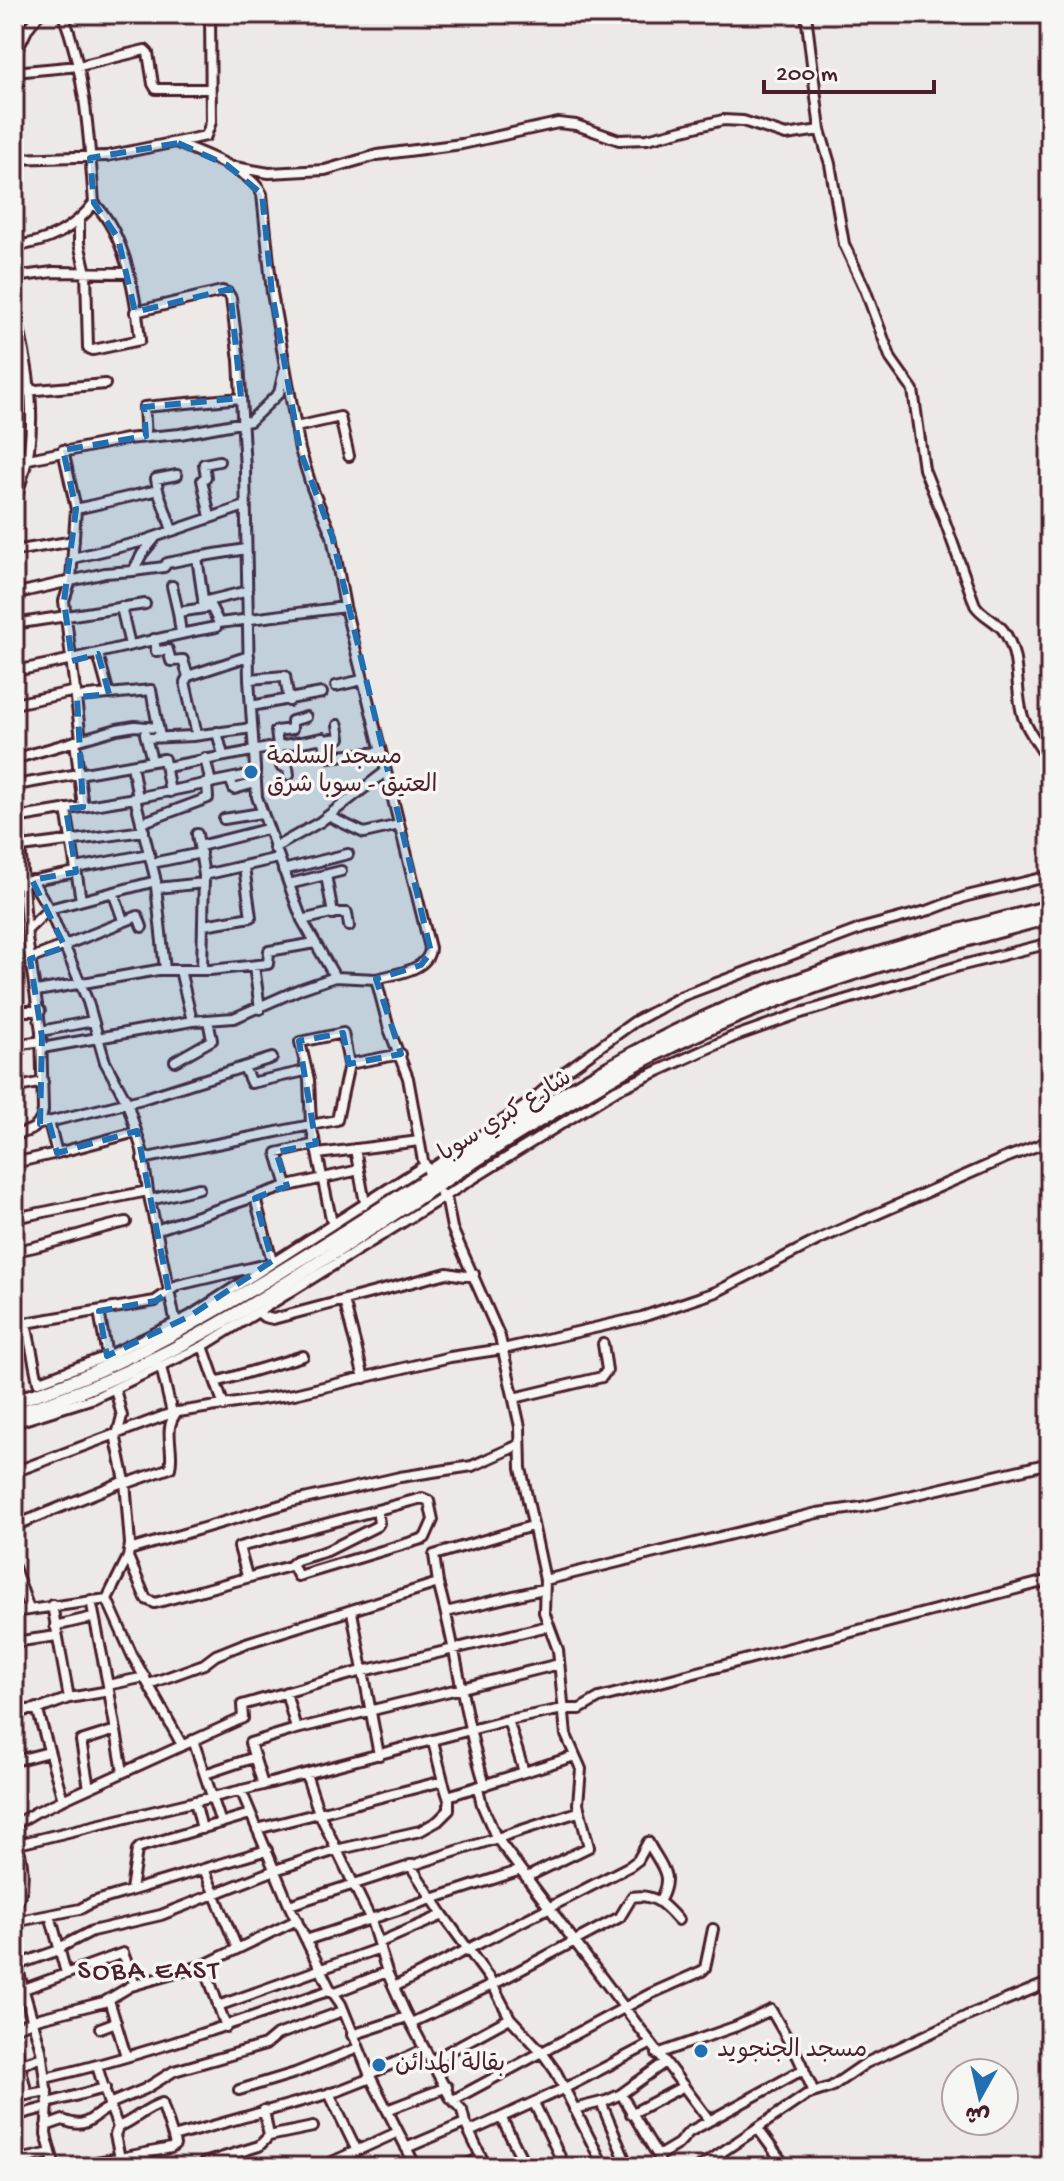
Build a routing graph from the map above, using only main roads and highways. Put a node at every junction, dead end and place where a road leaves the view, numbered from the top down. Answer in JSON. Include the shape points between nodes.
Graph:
{"nodes":[{"id":1,"x":1050,"y":907,"type":"edge"},
{"id":2,"x":1050,"y":917,"type":"edge"},
{"id":3,"x":433,"y":1179,"type":"junction"},
{"id":4,"x":114,"y":1376,"type":"junction"},
{"id":5,"x":14,"y":1401,"type":"edge"},
{"id":6,"x":14,"y":1414,"type":"edge"}],
"edges":[{"from":1,"to":3,"type":"highway","name":"شارع كبري سوبا","via":[[863,958],[690,1023]]},
{"from":2,"to":3,"type":"highway","name":"شارع كبري سوبا","via":[[844,975],[729,1018]]},
{"from":3,"to":4,"type":"highway","name":"شارع كبري سوبا"},
{"from":4,"to":5,"type":"highway","name":"شارع كبري سوبا"},
{"from":4,"to":6,"type":"highway","name":"شارع كبري سوبا"}]}
